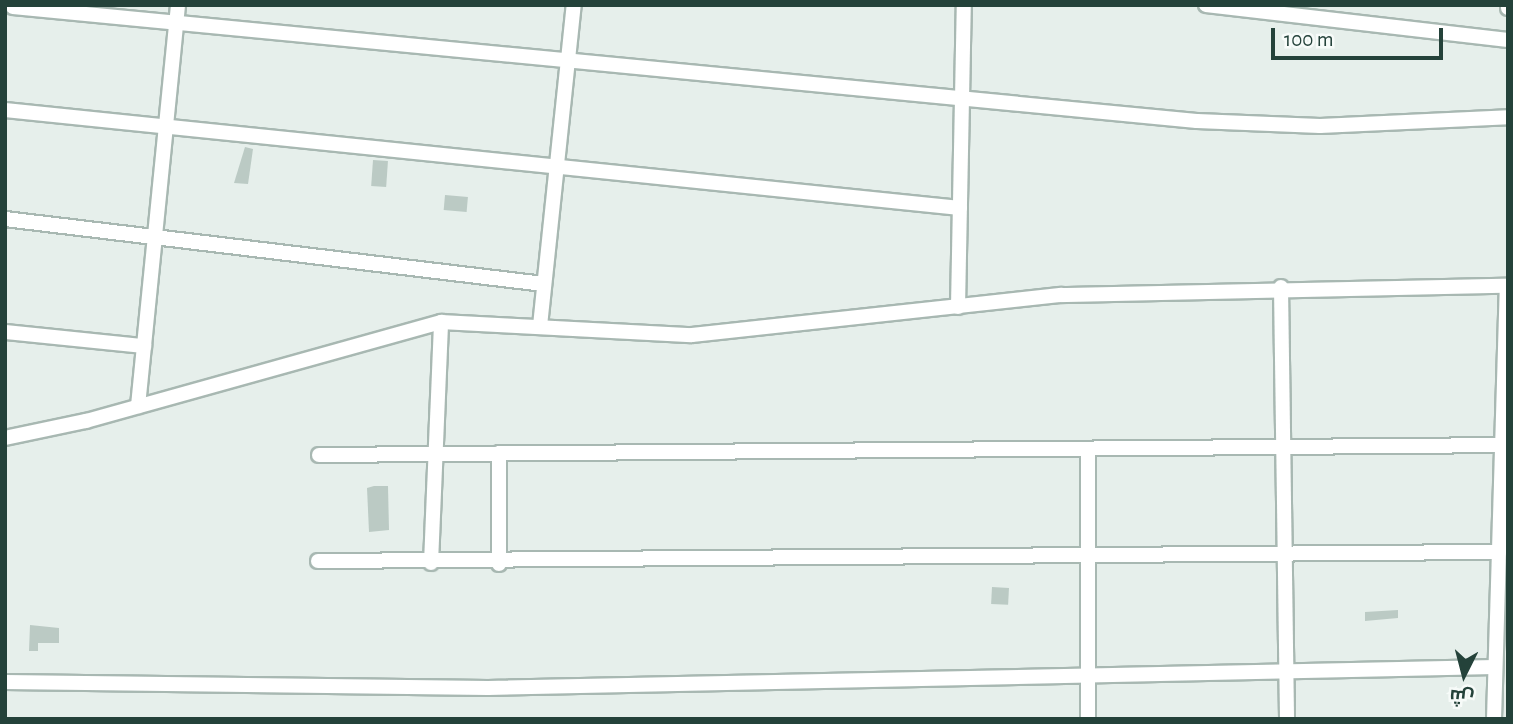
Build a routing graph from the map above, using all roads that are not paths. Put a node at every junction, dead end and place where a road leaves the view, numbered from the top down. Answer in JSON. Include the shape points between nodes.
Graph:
{"nodes":[{"id":1,"x":178,"y":5,"type":"edge"},
{"id":2,"x":574,"y":5,"type":"edge"},
{"id":3,"x":964,"y":5,"type":"edge"},
{"id":4,"x":1206,"y":5,"type":"edge"},
{"id":5,"x":13,"y":7,"type":"dead end"},
{"id":6,"x":177,"y":22,"type":"junction"},
{"id":7,"x":1508,"y":40,"type":"edge"},
{"id":8,"x":568,"y":59,"type":"junction"},
{"id":9,"x":962,"y":96,"type":"junction"},
{"id":10,"x":5,"y":110,"type":"edge"},
{"id":11,"x":1508,"y":117,"type":"edge"},
{"id":12,"x":166,"y":127,"type":"junction"},
{"id":13,"x":557,"y":166,"type":"junction"},
{"id":14,"x":960,"y":208,"type":"junction"},
{"id":15,"x":5,"y":219,"type":"edge"},
{"id":16,"x":155,"y":238,"type":"junction"},
{"id":17,"x":544,"y":284,"type":"junction"},
{"id":18,"x":1507,"y":286,"type":"edge"},
{"id":19,"x":1281,"y":287,"type":"junction"},
{"id":20,"x":958,"y":307,"type":"junction"},
{"id":21,"x":441,"y":322,"type":"junction"},
{"id":22,"x":540,"y":326,"type":"junction"},
{"id":23,"x":5,"y":332,"type":"edge"},
{"id":24,"x":144,"y":346,"type":"junction"},
{"id":25,"x":138,"y":406,"type":"junction"},
{"id":26,"x":5,"y":438,"type":"edge"},
{"id":27,"x":1502,"y":445,"type":"junction"},
{"id":28,"x":1284,"y":449,"type":"junction"},
{"id":29,"x":1088,"y":452,"type":"junction"},
{"id":30,"x":432,"y":453,"type":"junction"},
{"id":31,"x":499,"y":453,"type":"junction"},
{"id":32,"x":319,"y":455,"type":"dead end"},
{"id":33,"x":1499,"y":552,"type":"junction"},
{"id":34,"x":1285,"y":554,"type":"junction"},
{"id":35,"x":1088,"y":557,"type":"junction"},
{"id":36,"x":318,"y":561,"type":"dead end"},
{"id":37,"x":430,"y":563,"type":"junction"},
{"id":38,"x":499,"y":564,"type":"junction"},
{"id":39,"x":1495,"y":667,"type":"junction"},
{"id":40,"x":1287,"y":671,"type":"junction"},
{"id":41,"x":1088,"y":676,"type":"junction"},
{"id":42,"x":5,"y":682,"type":"edge"},
{"id":43,"x":1501,"y":701,"type":"edge"},
{"id":44,"x":1088,"y":719,"type":"edge"},
{"id":45,"x":1287,"y":719,"type":"edge"},
{"id":46,"x":1494,"y":719,"type":"edge"}],
"edges":[{"from":1,"to":6,"type":"street"},
{"from":2,"to":8,"type":"street"},
{"from":3,"to":9,"type":"street"},
{"from":4,"to":7,"type":"street"},
{"from":5,"to":6,"type":"street"},
{"from":6,"to":8,"type":"street"},
{"from":6,"to":12,"type":"street"},
{"from":8,"to":9,"type":"street"},
{"from":8,"to":13,"type":"street"},
{"from":9,"to":11,"type":"street","via":[[1238,124],[1359,125]]},
{"from":9,"to":14,"type":"street"},
{"from":10,"to":12,"type":"street"},
{"from":12,"to":13,"type":"street"},
{"from":12,"to":16,"type":"street"},
{"from":13,"to":14,"type":"street"},
{"from":13,"to":17,"type":"street"},
{"from":14,"to":20,"type":"street"},
{"from":15,"to":16,"type":"street"},
{"from":16,"to":17,"type":"street"},
{"from":16,"to":24,"type":"street"},
{"from":17,"to":22,"type":"street"},
{"from":18,"to":19,"type":"street"},
{"from":18,"to":27,"type":"street"},
{"from":19,"to":20,"type":"street","via":[[1062,295]]},
{"from":19,"to":28,"type":"street"},
{"from":20,"to":22,"type":"street","via":[[691,335]]},
{"from":21,"to":22,"type":"street"},
{"from":21,"to":25,"type":"street"},
{"from":21,"to":30,"type":"street"},
{"from":23,"to":24,"type":"street"},
{"from":24,"to":25,"type":"street"},
{"from":25,"to":26,"type":"street"},
{"from":27,"to":28,"type":"street"},
{"from":27,"to":33,"type":"street"},
{"from":28,"to":29,"type":"street"},
{"from":28,"to":34,"type":"street"},
{"from":29,"to":31,"type":"street"},
{"from":29,"to":35,"type":"street"},
{"from":30,"to":31,"type":"street"},
{"from":30,"to":32,"type":"street"},
{"from":30,"to":37,"type":"street"},
{"from":31,"to":38,"type":"street"},
{"from":33,"to":34,"type":"street"},
{"from":33,"to":39,"type":"street"},
{"from":34,"to":35,"type":"street"},
{"from":34,"to":40,"type":"street"},
{"from":35,"to":38,"type":"street"},
{"from":35,"to":41,"type":"street"},
{"from":36,"to":37,"type":"street"},
{"from":37,"to":38,"type":"street"},
{"from":39,"to":40,"type":"street"},
{"from":39,"to":43,"type":"street"},
{"from":40,"to":41,"type":"street"},
{"from":40,"to":45,"type":"street"},
{"from":41,"to":42,"type":"street","via":[[488,688]]},
{"from":41,"to":44,"type":"street"},
{"from":43,"to":46,"type":"street"}]}
